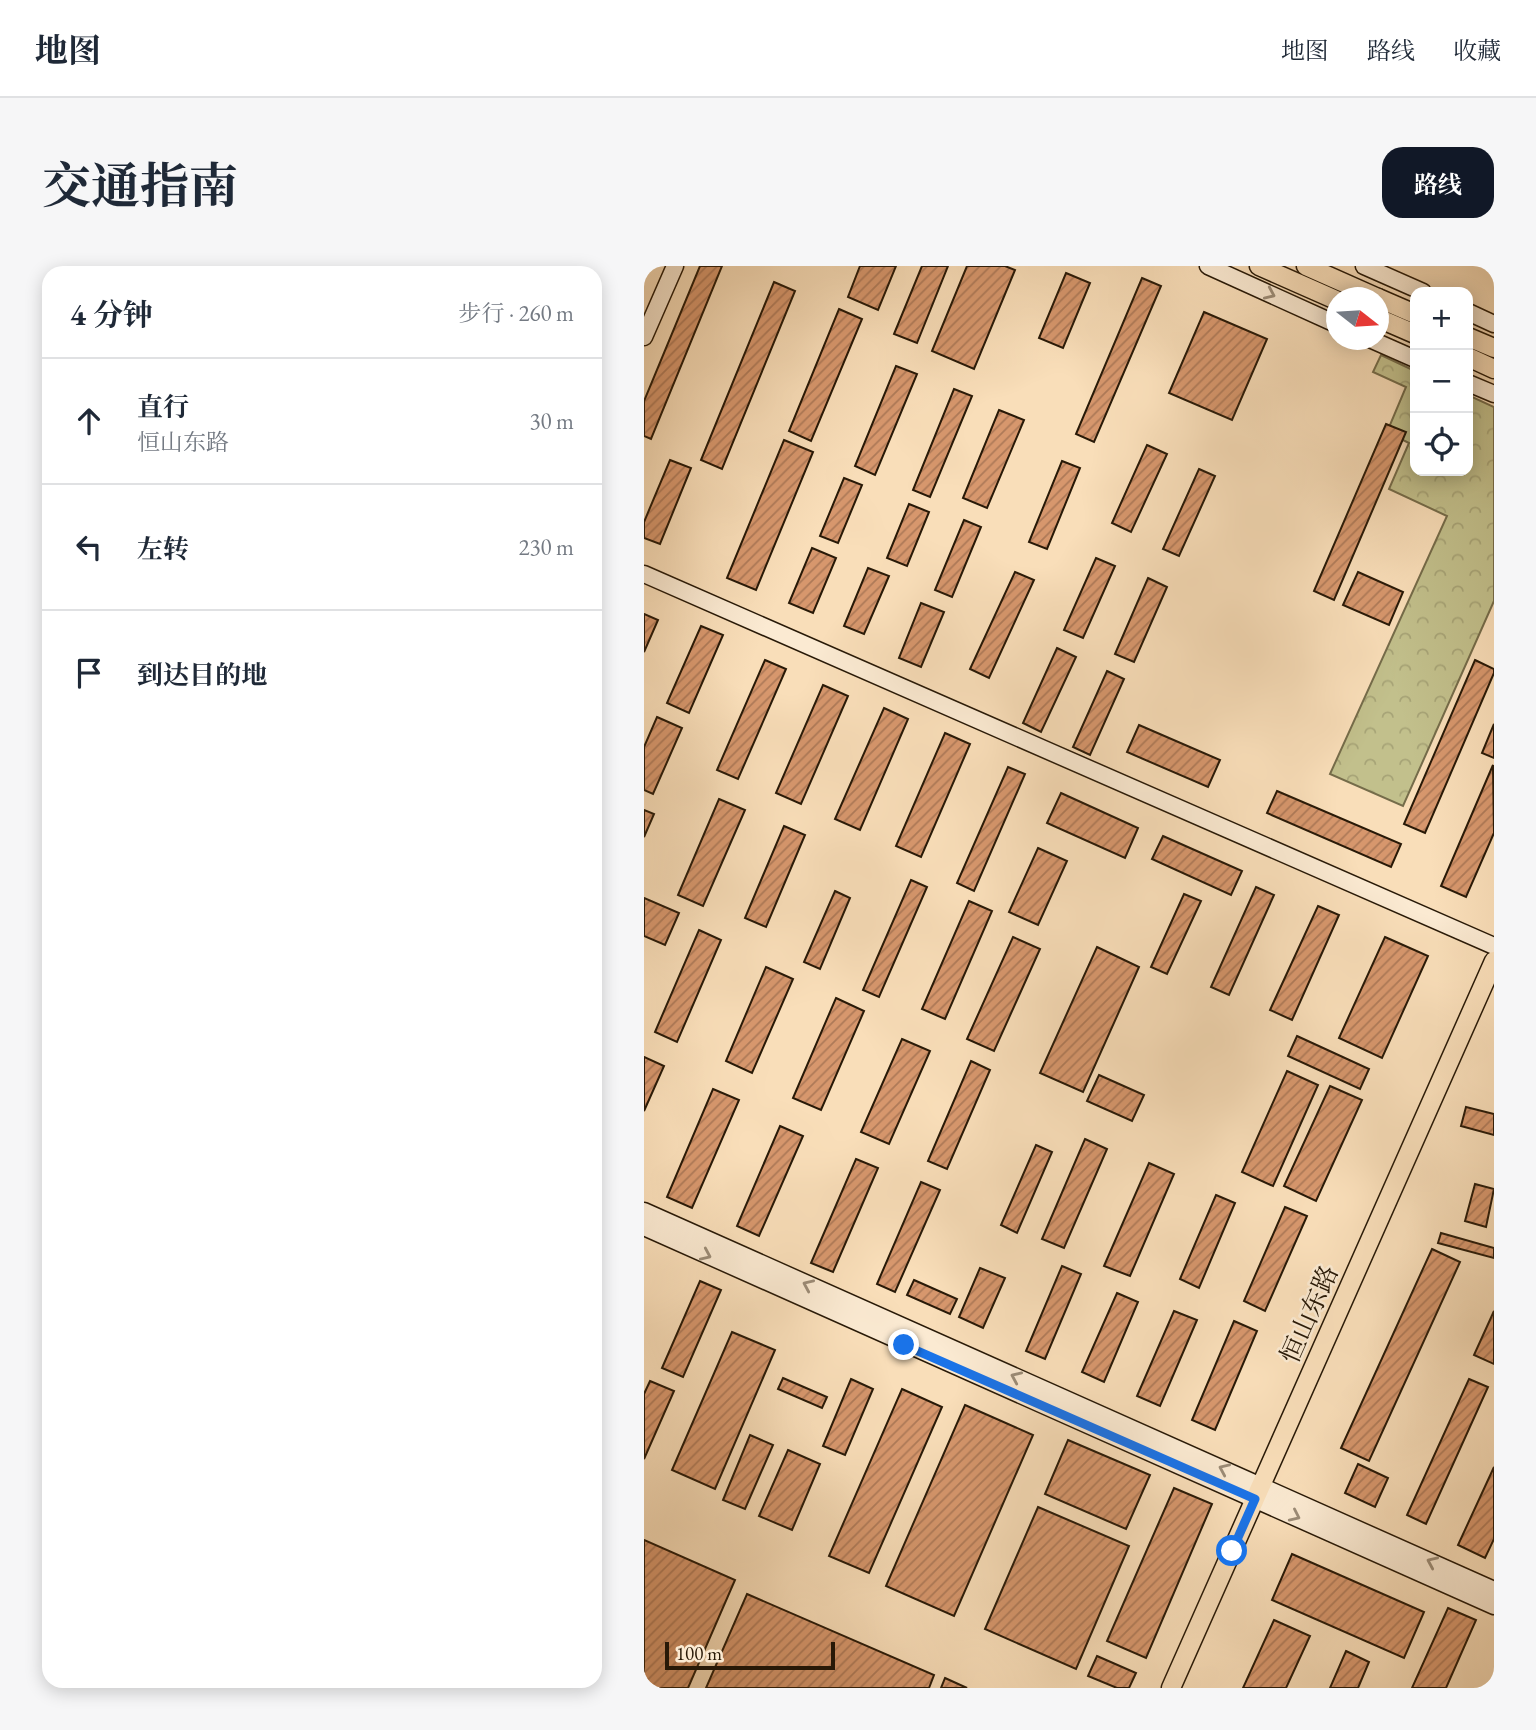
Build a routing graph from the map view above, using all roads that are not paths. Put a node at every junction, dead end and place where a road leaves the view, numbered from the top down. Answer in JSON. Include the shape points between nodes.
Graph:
{"nodes":[{"id":1,"x":664,"y":266,"type":"edge"},
{"id":2,"x":675,"y":266,"type":"edge"},
{"id":3,"x":1208,"y":266,"type":"edge"},
{"id":4,"x":1259,"y":266,"type":"edge"},
{"id":5,"x":1306,"y":266,"type":"edge"},
{"id":6,"x":1364,"y":266,"type":"edge"},
{"id":7,"x":1353,"y":287,"type":"edge"},
{"id":8,"x":1412,"y":287,"type":"edge"},
{"id":9,"x":1326,"y":296,"type":"edge"},
{"id":10,"x":1389,"y":303,"type":"edge"},
{"id":11,"x":644,"y":311,"type":"edge"},
{"id":12,"x":1410,"y":312,"type":"edge"},
{"id":13,"x":1473,"y":314,"type":"edge"},
{"id":14,"x":1326,"y":319,"type":"edge"},
{"id":15,"x":1389,"y":323,"type":"edge"},
{"id":16,"x":1494,"y":324,"type":"edge"},
{"id":17,"x":1410,"y":332,"type":"edge"},
{"id":18,"x":644,"y":337,"type":"edge"},
{"id":19,"x":1473,"y":339,"type":"edge"},
{"id":20,"x":1389,"y":348,"type":"edge"},
{"id":21,"x":1494,"y":348,"type":"edge"},
{"id":22,"x":1410,"y":357,"type":"edge"},
{"id":23,"x":1473,"y":359,"type":"edge"},
{"id":24,"x":1494,"y":369,"type":"edge"},
{"id":25,"x":1473,"y":385,"type":"edge"},
{"id":26,"x":1494,"y":394,"type":"edge"},
{"id":27,"x":644,"y":574,"type":"edge"},
{"id":28,"x":1494,"y":946,"type":"edge"},
{"id":29,"x":1494,"y":961,"type":"edge"},
{"id":30,"x":1494,"y":987,"type":"edge"},
{"id":31,"x":644,"y":1211,"type":"edge"},
{"id":32,"x":644,"y":1227,"type":"edge"},
{"id":33,"x":1262,"y":1494,"type":"junction"},
{"id":34,"x":1494,"y":1590,"type":"edge"},
{"id":35,"x":1494,"y":1606,"type":"edge"},
{"id":36,"x":1171,"y":1688,"type":"edge"},
{"id":37,"x":1182,"y":1688,"type":"edge"}],
"edges":[{"from":1,"to":11,"type":"street"},
{"from":2,"to":18,"type":"street"},
{"from":3,"to":14,"type":"street","one_way":true},
{"from":4,"to":9,"type":"main road"},
{"from":5,"to":7,"type":"main road"},
{"from":6,"to":8,"type":"street"},
{"from":10,"to":12,"type":"main road"},
{"from":13,"to":16,"type":"street"},
{"from":15,"to":17,"type":"main road"},
{"from":19,"to":21,"type":"main road"},
{"from":20,"to":22,"type":"street"},
{"from":23,"to":24,"type":"main road"},
{"from":25,"to":26,"type":"street"},
{"from":27,"to":28,"type":"street"},
{"from":29,"to":33,"type":"main road","name":"恒山东路"},
{"from":30,"to":33,"type":"main road","name":"恒山东路"},
{"from":33,"to":31,"type":"street","one_way":true},
{"from":32,"to":33,"type":"street","one_way":true},
{"from":34,"to":33,"type":"street","one_way":true},
{"from":33,"to":35,"type":"street","one_way":true},
{"from":33,"to":36,"type":"main road","name":"恒山东路"},
{"from":33,"to":37,"type":"main road","name":"恒山东路"}]}
